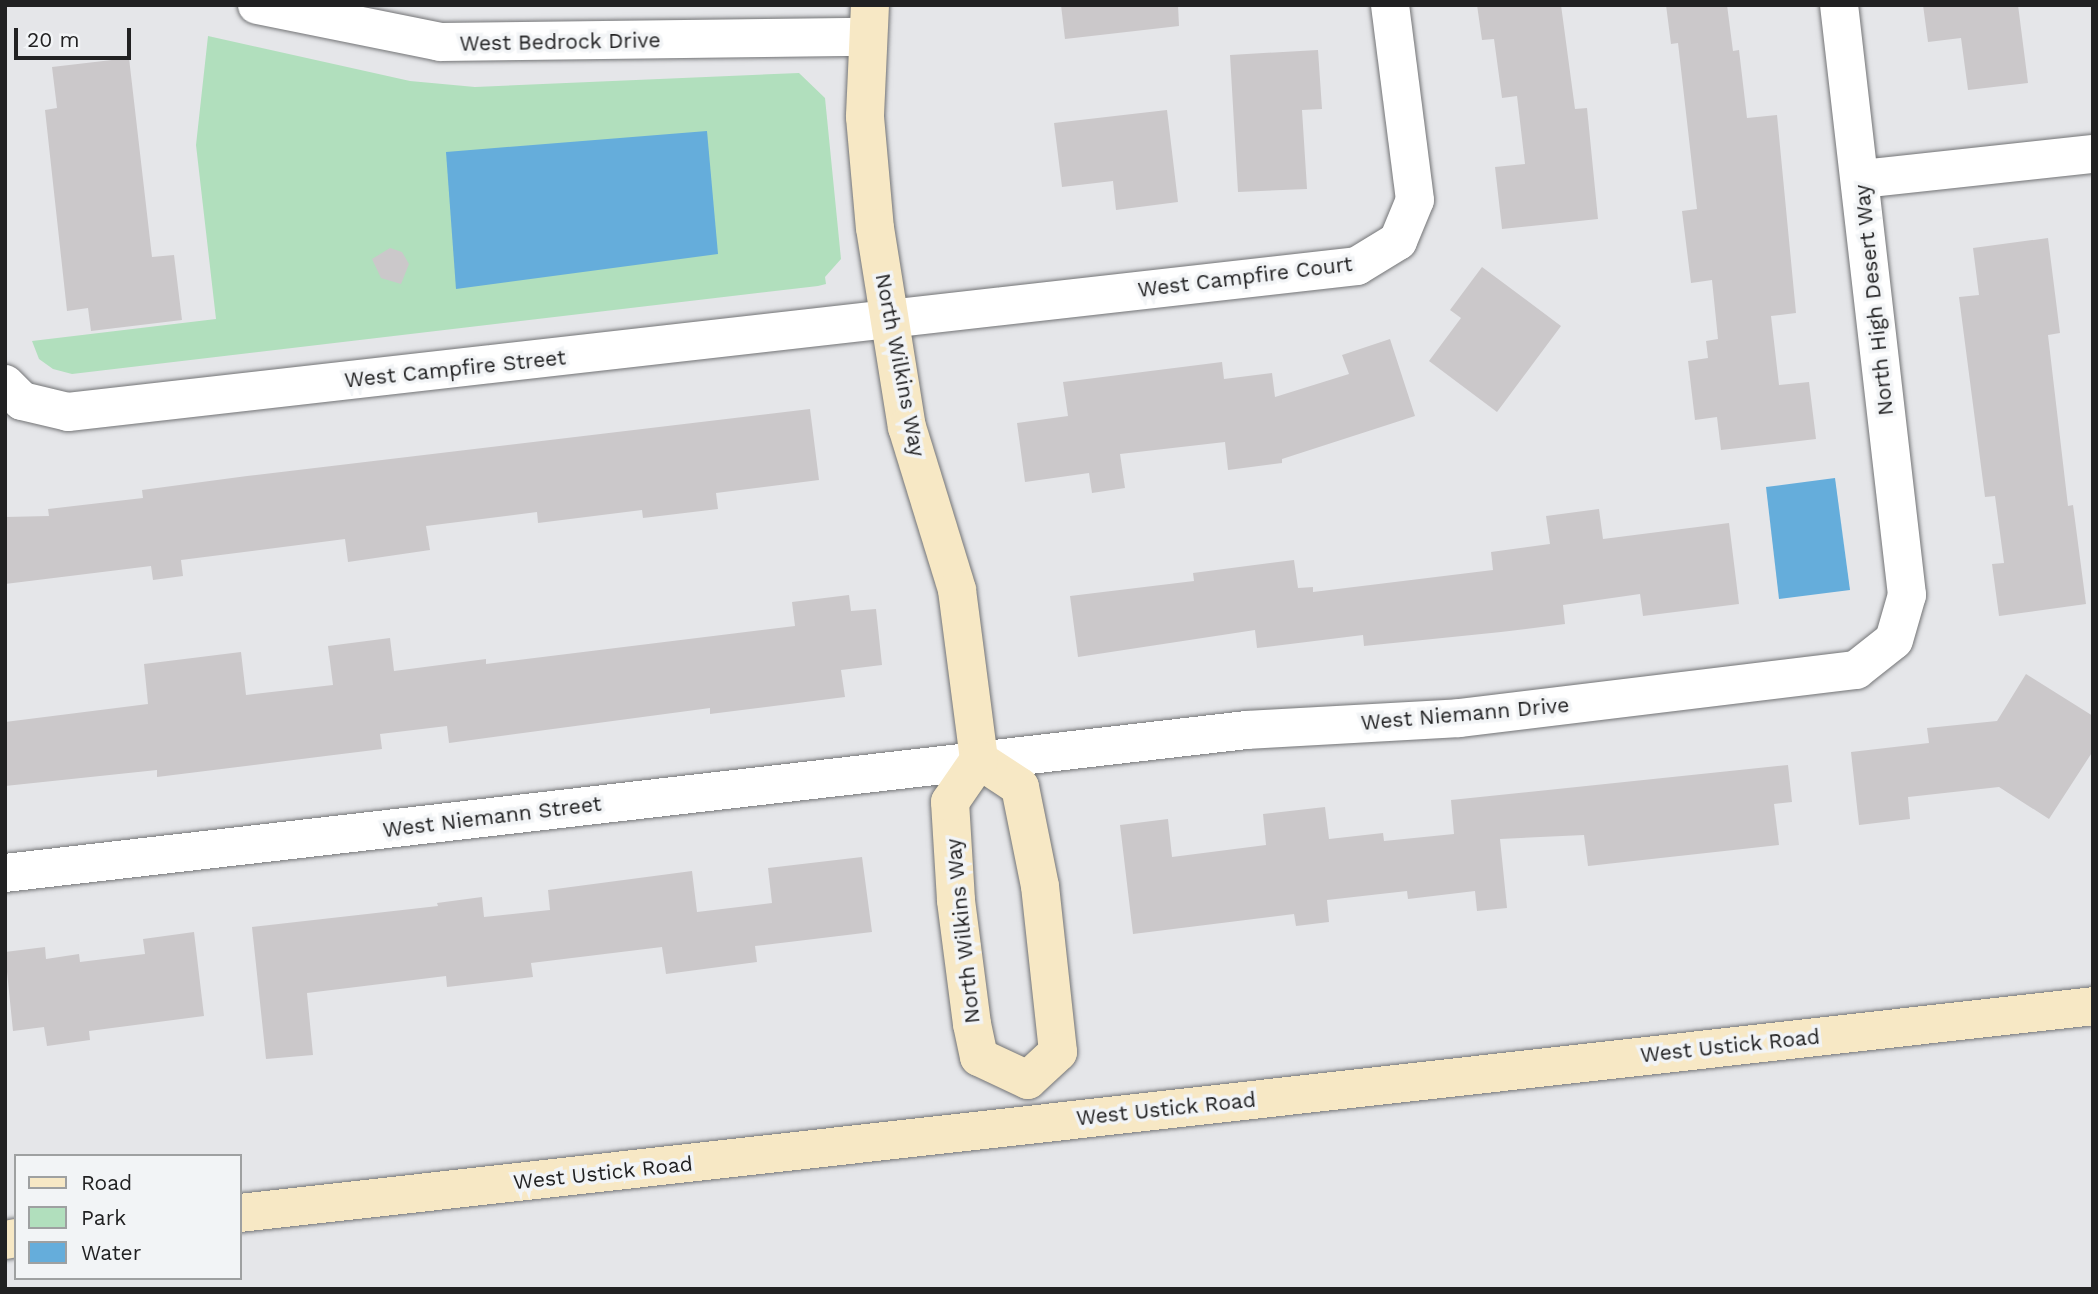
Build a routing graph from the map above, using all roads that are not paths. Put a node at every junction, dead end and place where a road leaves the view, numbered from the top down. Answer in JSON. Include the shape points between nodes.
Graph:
{"nodes":[{"id":1,"x":257,"y":5,"type":"edge"},
{"id":2,"x":1390,"y":5,"type":"edge"},
{"id":3,"x":1839,"y":5,"type":"edge"},
{"id":4,"x":868,"y":21,"type":"edge"},
{"id":5,"x":2093,"y":154,"type":"edge"},
{"id":6,"x":1861,"y":179,"type":"junction"},
{"id":7,"x":890,"y":320,"type":"junction"},
{"id":8,"x":14,"y":393,"type":"edge"},
{"id":9,"x":1907,"y":595,"type":"joint"},
{"id":10,"x":979,"y":760,"type":"junction"},
{"id":11,"x":5,"y":873,"type":"edge"},
{"id":12,"x":2093,"y":1006,"type":"edge"},
{"id":13,"x":1028,"y":1080,"type":"junction"},
{"id":14,"x":1035,"y":1124,"type":"junction"},
{"id":15,"x":242,"y":1213,"type":"edge"}],
"edges":[{"from":1,"to":4,"type":"street","name":"West Bedrock Drive","via":[[440,42]]},
{"from":2,"to":7,"type":"street","name":"West Campfire Court","via":[[1415,200],[1398,241],[1357,266]]},
{"from":3,"to":6,"type":"street","name":"North High Desert Way"},
{"from":4,"to":7,"type":"main road","name":"North Wilkins Way","via":[[865,117]]},
{"from":5,"to":6,"type":"street"},
{"from":6,"to":9,"type":"street","name":"North High Desert Way"},
{"from":7,"to":8,"type":"street","name":"West Campfire Street","via":[[68,412]]},
{"from":7,"to":10,"type":"main road","name":"North Wilkins Way","via":[[907,427],[957,590]]},
{"from":9,"to":10,"type":"street","name":"West Niemann Drive","via":[[1894,640],[1856,670],[1459,718],[1247,730]]},
{"from":10,"to":11,"type":"street","name":"West Niemann Street"},
{"from":10,"to":13,"type":"main road","via":[[1020,787],[1040,886],[1058,1052]]},
{"from":10,"to":13,"type":"main road","name":"North Wilkins Way","via":[[950,802],[956,900],[972,1024],[979,1057]]},
{"from":12,"to":14,"type":"main road","name":"West Ustick Road"},
{"from":13,"to":14,"type":"main road"},
{"from":14,"to":15,"type":"main road","name":"West Ustick Road"}]}
